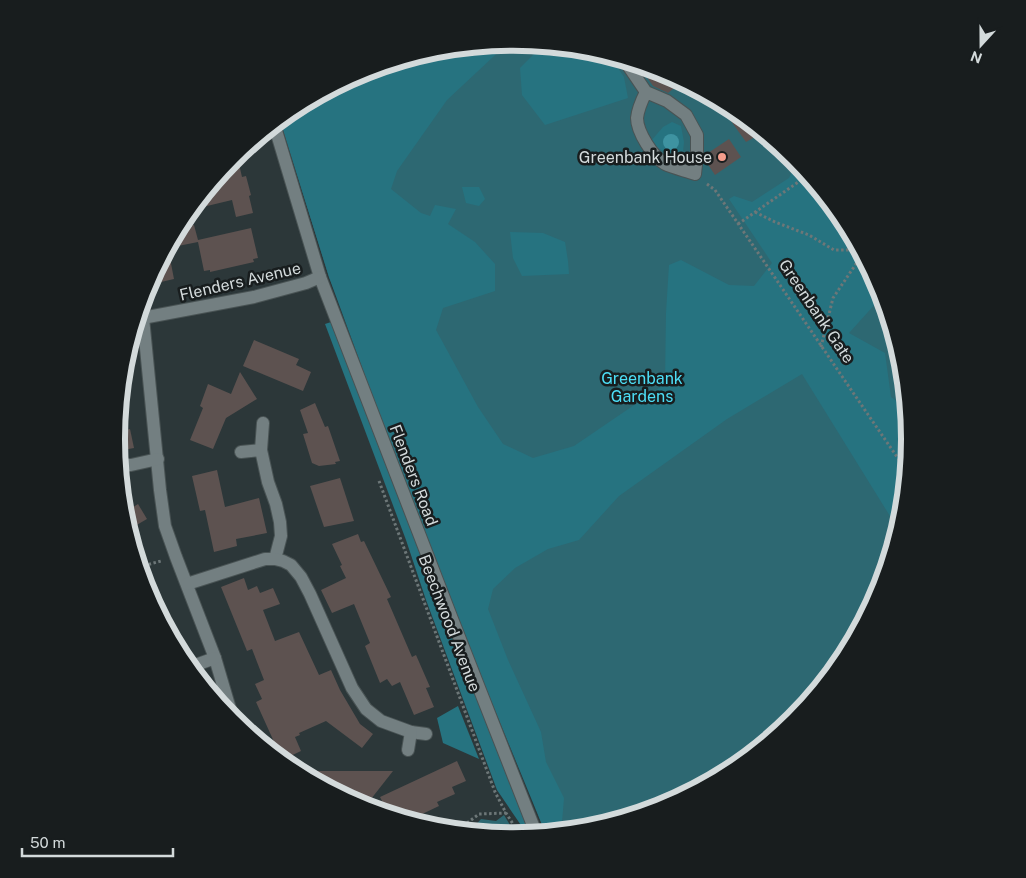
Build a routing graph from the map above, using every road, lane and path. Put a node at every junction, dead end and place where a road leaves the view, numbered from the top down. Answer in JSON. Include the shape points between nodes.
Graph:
{"nodes":[{"id":1,"x":631,"y":70,"type":"edge"},
{"id":2,"x":646,"y":92,"type":"junction"},
{"id":3,"x":276,"y":132,"type":"edge"},
{"id":4,"x":695,"y":174,"type":"junction"},
{"id":5,"x":802,"y":180,"type":"edge"},
{"id":6,"x":755,"y":212,"type":"junction"},
{"id":7,"x":738,"y":224,"type":"junction"},
{"id":8,"x":852,"y":250,"type":"edge"},
{"id":9,"x":858,"y":262,"type":"edge"},
{"id":10,"x":320,"y":278,"type":"junction"},
{"id":11,"x":145,"y":318,"type":"edge"},
{"id":12,"x":141,"y":329,"type":"edge"},
{"id":13,"x":821,"y":347,"type":"junction"},
{"id":14,"x":263,"y":422,"type":"dead end"},
{"id":15,"x":261,"y":450,"type":"junction"},
{"id":16,"x":241,"y":452,"type":"dead end"},
{"id":17,"x":158,"y":459,"type":"junction"},
{"id":18,"x":900,"y":461,"type":"edge"},
{"id":19,"x":126,"y":465,"type":"edge"},
{"id":20,"x":377,"y":475,"type":"dead end"},
{"id":21,"x":176,"y":556,"type":"junction"},
{"id":22,"x":275,"y":559,"type":"junction"},
{"id":23,"x":146,"y":565,"type":"edge"},
{"id":24,"x":187,"y":584,"type":"junction"},
{"id":25,"x":215,"y":658,"type":"junction"},
{"id":26,"x":198,"y":664,"type":"edge"},
{"id":27,"x":228,"y":702,"type":"edge"},
{"id":28,"x":411,"y":732,"type":"junction"},
{"id":29,"x":426,"y":734,"type":"dead end"},
{"id":30,"x":408,"y":750,"type":"dead end"},
{"id":31,"x":467,"y":824,"type":"edge"},
{"id":32,"x":533,"y":826,"type":"edge"}],
"edges":[{"from":1,"to":2,"type":"street"},
{"from":2,"to":4,"type":"street","via":[[686,114],[697,135]]},
{"from":2,"to":4,"type":"street","via":[[637,119],[642,137],[665,164]]},
{"from":3,"to":10,"type":"street","name":"Flenders Road"},
{"from":4,"to":7,"type":"path","name":"Greenbank Gate","via":[[715,190]]},
{"from":5,"to":6,"type":"path"},
{"from":6,"to":7,"type":"path"},
{"from":6,"to":8,"type":"path","via":[[810,235],[834,250]]},
{"from":7,"to":13,"type":"path","name":"Greenbank Gate"},
{"from":9,"to":13,"type":"path","via":[[834,298]]},
{"from":10,"to":11,"type":"street","name":"Flenders Avenue","via":[[254,297]]},
{"from":10,"to":32,"type":"street","name":"Flenders Road"},
{"from":12,"to":17,"type":"street"},
{"from":13,"to":18,"type":"path","name":"Greenbank Gate"},
{"from":14,"to":15,"type":"street"},
{"from":15,"to":16,"type":"street"},
{"from":15,"to":22,"type":"street","via":[[280,522],[281,536]]},
{"from":17,"to":19,"type":"street"},
{"from":17,"to":21,"type":"street","via":[[166,526]]},
{"from":20,"to":31,"type":"path","name":"Beechwood Avenue","via":[[506,814],[479,814]]},
{"from":21,"to":23,"type":"path"},
{"from":21,"to":24,"type":"street"},
{"from":22,"to":24,"type":"street","via":[[265,559]]},
{"from":22,"to":28,"type":"street","via":[[291,565],[301,577],[352,688],[366,709],[381,722]]},
{"from":24,"to":25,"type":"street"},
{"from":25,"to":26,"type":"street"},
{"from":25,"to":27,"type":"street"},
{"from":28,"to":29,"type":"street"},
{"from":28,"to":30,"type":"street"}]}
